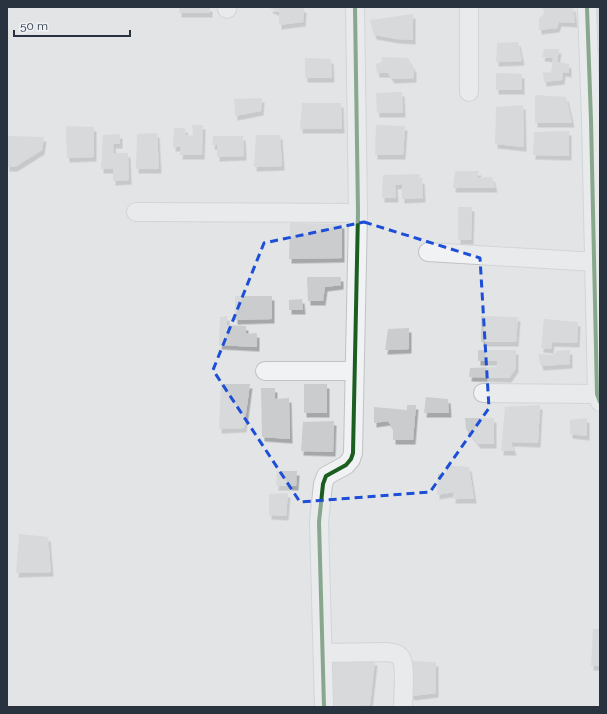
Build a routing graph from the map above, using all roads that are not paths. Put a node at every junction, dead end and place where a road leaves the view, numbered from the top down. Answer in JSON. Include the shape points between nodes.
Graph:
{"nodes":[{"id":1,"x":355,"y":7,"type":"edge"},
{"id":2,"x":469,"y":7,"type":"edge"},
{"id":3,"x":587,"y":7,"type":"edge"},
{"id":4,"x":469,"y":92,"type":"dead end"},
{"id":5,"x":136,"y":212,"type":"dead end"},
{"id":6,"x":358,"y":213,"type":"junction"},
{"id":7,"x":428,"y":252,"type":"dead end"},
{"id":8,"x":595,"y":262,"type":"junction"},
{"id":9,"x":265,"y":370,"type":"dead end"},
{"id":10,"x":354,"y":371,"type":"junction"},
{"id":11,"x":483,"y":393,"type":"dead end"},
{"id":12,"x":599,"y":398,"type":"edge"},
{"id":13,"x":323,"y":653,"type":"junction"},
{"id":14,"x":324,"y":707,"type":"edge"},
{"id":15,"x":403,"y":707,"type":"edge"}],
"edges":[{"from":1,"to":6,"type":"street"},
{"from":2,"to":4,"type":"street"},
{"from":3,"to":8,"type":"street"},
{"from":5,"to":6,"type":"street"},
{"from":6,"to":10,"type":"street"},
{"from":7,"to":8,"type":"street"},
{"from":8,"to":12,"type":"street"},
{"from":9,"to":10,"type":"street"},
{"from":10,"to":13,"type":"street","via":[[353,453],[346,465],[326,476],[323,484],[319,522]]},
{"from":11,"to":12,"type":"street"},
{"from":13,"to":14,"type":"street"},
{"from":13,"to":15,"type":"street","via":[[387,652],[398,655],[403,666]]}]}
